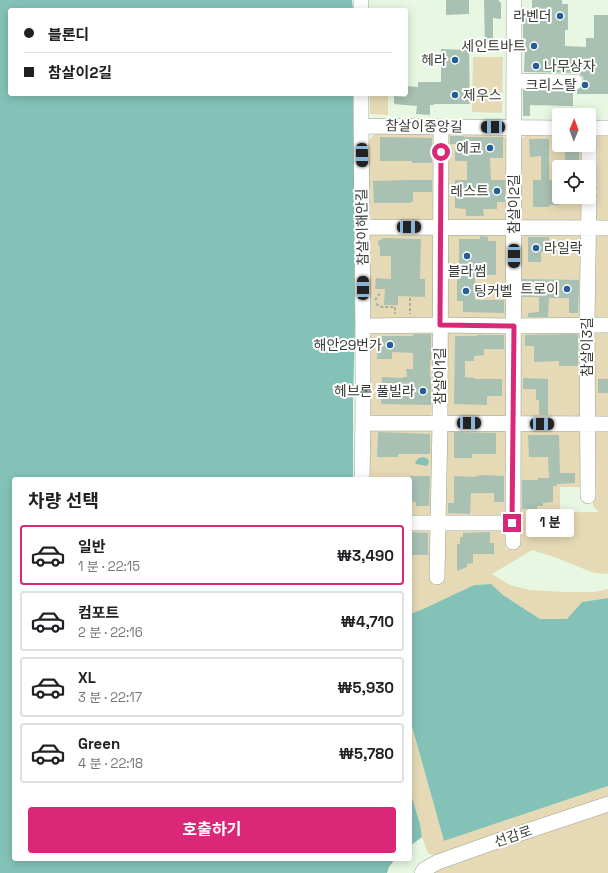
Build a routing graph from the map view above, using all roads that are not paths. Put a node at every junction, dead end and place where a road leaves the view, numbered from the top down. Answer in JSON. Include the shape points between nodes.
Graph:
{"nodes":[{"id":1,"x":514,"y":0,"type":"edge"},
{"id":2,"x":514,"y":81,"type":"junction"},
{"id":3,"x":575,"y":82,"type":"dead end"},
{"id":4,"x":361,"y":96,"type":"edge"},
{"id":5,"x":361,"y":126,"type":"junction"},
{"id":6,"x":441,"y":127,"type":"junction"},
{"id":7,"x":514,"y":127,"type":"junction"},
{"id":8,"x":552,"y":128,"type":"edge"},
{"id":9,"x":596,"y":128,"type":"edge"},
{"id":10,"x":608,"y":128,"type":"edge"},
{"id":11,"x":589,"y":204,"type":"edge"},
{"id":12,"x":362,"y":227,"type":"junction"},
{"id":13,"x":440,"y":227,"type":"junction"},
{"id":14,"x":514,"y":228,"type":"junction"},
{"id":15,"x":588,"y":228,"type":"junction"},
{"id":16,"x":608,"y":228,"type":"edge"},
{"id":17,"x":440,"y":325,"type":"junction"},
{"id":18,"x":587,"y":325,"type":"junction"},
{"id":19,"x":608,"y":325,"type":"edge"},
{"id":20,"x":363,"y":326,"type":"junction"},
{"id":21,"x":514,"y":326,"type":"junction"},
{"id":22,"x":363,"y":423,"type":"junction"},
{"id":23,"x":440,"y":423,"type":"junction"},
{"id":24,"x":513,"y":424,"type":"junction"},
{"id":25,"x":588,"y":424,"type":"junction"},
{"id":26,"x":608,"y":424,"type":"edge"},
{"id":27,"x":362,"y":477,"type":"edge"},
{"id":28,"x":588,"y":496,"type":"dead end"},
{"id":29,"x":412,"y":523,"type":"edge"},
{"id":30,"x":438,"y":523,"type":"junction"},
{"id":31,"x":512,"y":523,"type":"junction"},
{"id":32,"x":513,"y":542,"type":"dead end"},
{"id":33,"x":437,"y":577,"type":"dead end"},
{"id":34,"x":608,"y":804,"type":"edge"},
{"id":35,"x":422,"y":873,"type":"edge"}],
"edges":[{"from":1,"to":2,"type":"street","name":"참살이2길"},
{"from":2,"to":3,"type":"street"},
{"from":2,"to":7,"type":"street","name":"참살이2길"},
{"from":4,"to":5,"type":"street","name":"참살이해안길"},
{"from":5,"to":6,"type":"street","name":"참살이중앙길"},
{"from":5,"to":12,"type":"street","name":"참살이해안길"},
{"from":6,"to":7,"type":"street","name":"참살이중앙길"},
{"from":6,"to":13,"type":"street","name":"참살이1길"},
{"from":7,"to":8,"type":"street","name":"참살이중앙길"},
{"from":7,"to":14,"type":"street","name":"참살이2길"},
{"from":9,"to":10,"type":"street"},
{"from":11,"to":15,"type":"street","name":"참살이3길"},
{"from":12,"to":13,"type":"street"},
{"from":12,"to":20,"type":"street","name":"참살이해안길"},
{"from":13,"to":14,"type":"street"},
{"from":13,"to":17,"type":"street","name":"참살이1길"},
{"from":14,"to":15,"type":"street"},
{"from":14,"to":21,"type":"street","name":"참살이2길"},
{"from":15,"to":16,"type":"street"},
{"from":15,"to":18,"type":"street","name":"참살이3길"},
{"from":17,"to":20,"type":"street"},
{"from":17,"to":21,"type":"street"},
{"from":17,"to":23,"type":"street","name":"참살이1길"},
{"from":18,"to":19,"type":"street"},
{"from":18,"to":21,"type":"street"},
{"from":18,"to":25,"type":"street","name":"참살이3길"},
{"from":20,"to":22,"type":"street","name":"참살이해안길"},
{"from":21,"to":24,"type":"street","name":"참살이2길"},
{"from":22,"to":23,"type":"street"},
{"from":22,"to":27,"type":"street","name":"참살이해안길"},
{"from":23,"to":24,"type":"street"},
{"from":23,"to":30,"type":"street","name":"참살이1길"},
{"from":24,"to":25,"type":"street"},
{"from":24,"to":31,"type":"street","name":"참살이2길"},
{"from":25,"to":26,"type":"street"},
{"from":25,"to":28,"type":"street","name":"참살이3길"},
{"from":29,"to":30,"type":"street"},
{"from":30,"to":31,"type":"street"},
{"from":30,"to":33,"type":"street","name":"참살이1길"},
{"from":31,"to":32,"type":"street","name":"참살이2길"},
{"from":34,"to":35,"type":"street","name":"선감로","via":[[438,862],[424,868]]}]}
